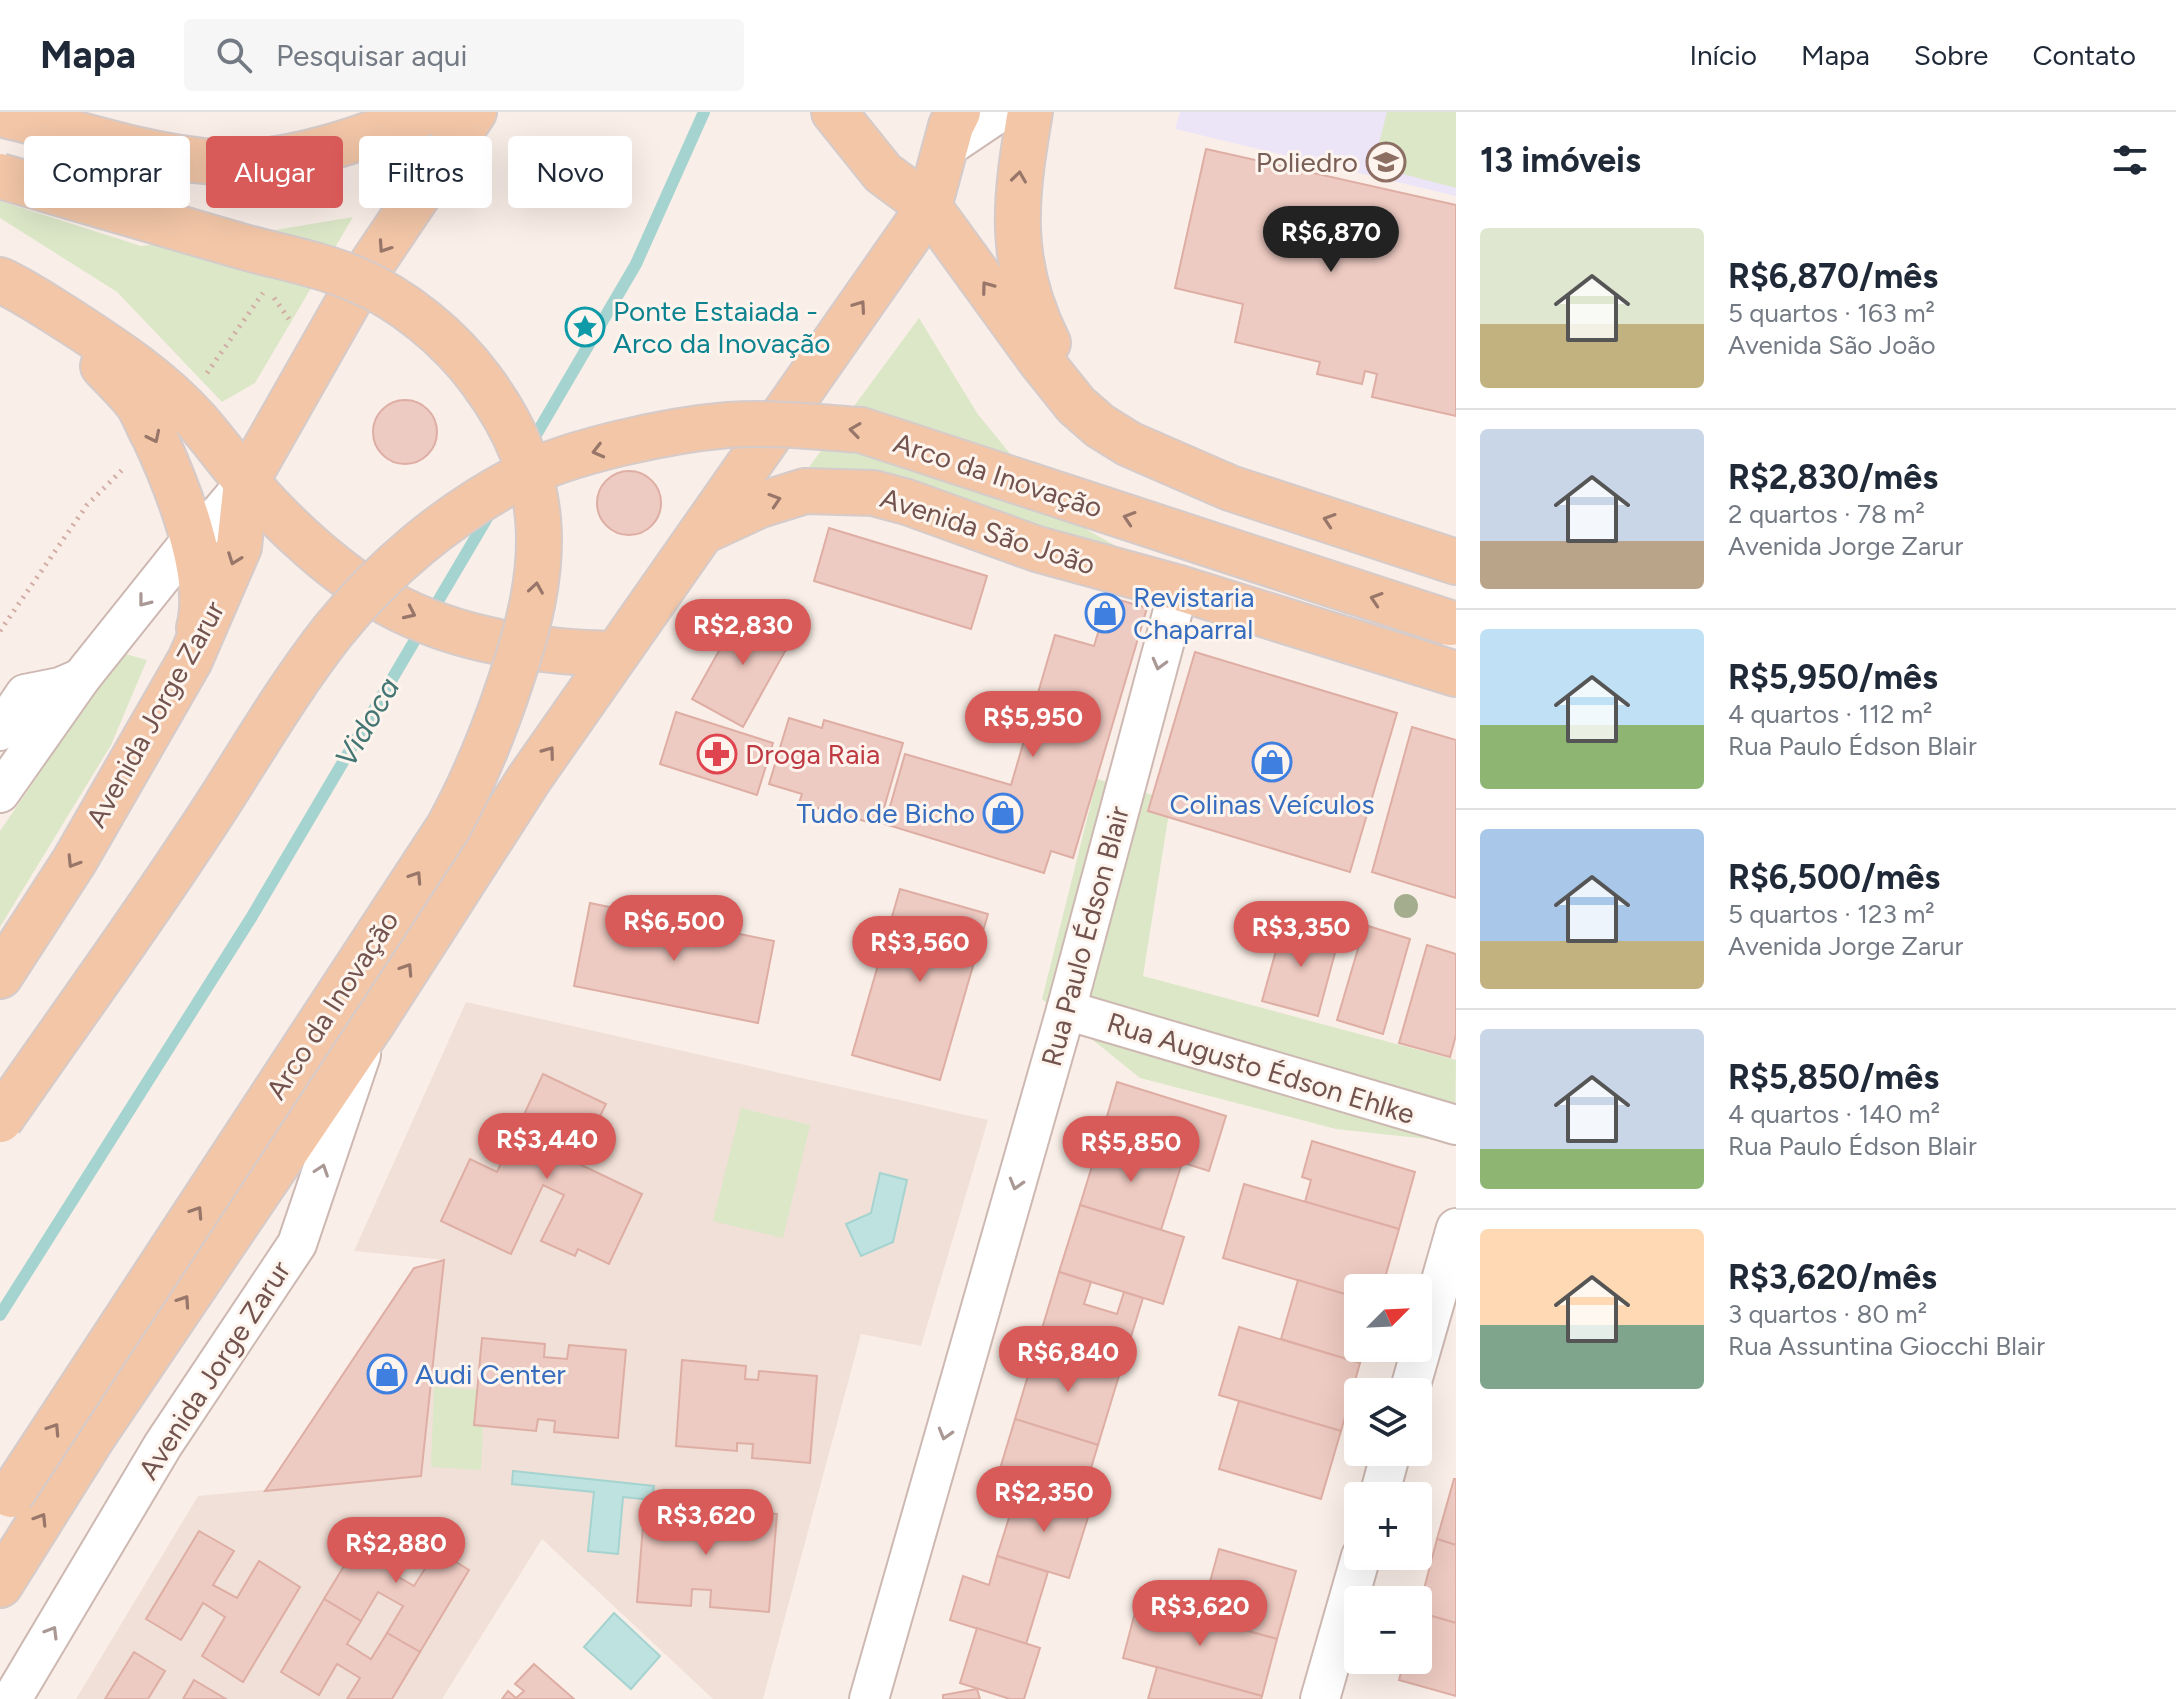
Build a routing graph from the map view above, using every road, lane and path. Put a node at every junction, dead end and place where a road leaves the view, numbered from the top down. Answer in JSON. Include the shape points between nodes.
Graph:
{"nodes":[{"id":1,"x":427,"y":112,"type":"edge"},
{"id":2,"x":474,"y":112,"type":"edge"},
{"id":3,"x":834,"y":112,"type":"edge"},
{"id":4,"x":1000,"y":112,"type":"edge"},
{"id":5,"x":1030,"y":112,"type":"edge"},
{"id":6,"x":0,"y":114,"type":"edge"},
{"id":7,"x":951,"y":130,"type":"edge"},
{"id":8,"x":0,"y":176,"type":"edge"},
{"id":9,"x":929,"y":207,"type":"junction"},
{"id":10,"x":0,"y":280,"type":"edge"},
{"id":11,"x":53,"y":311,"type":"junction"},
{"id":12,"x":1129,"y":444,"type":"junction"},
{"id":13,"x":253,"y":490,"type":"junction"},
{"id":14,"x":87,"y":505,"type":"dead end"},
{"id":15,"x":704,"y":531,"type":"junction"},
{"id":16,"x":192,"y":539,"type":"junction"},
{"id":17,"x":1456,"y":562,"type":"edge"},
{"id":18,"x":1179,"y":588,"type":"junction"},
{"id":19,"x":1453,"y":624,"type":"edge"},
{"id":20,"x":0,"y":631,"type":"edge"},
{"id":21,"x":616,"y":654,"type":"junction"},
{"id":22,"x":190,"y":660,"type":"junction"},
{"id":23,"x":1456,"y":674,"type":"edge"},
{"id":24,"x":81,"y":678,"type":"junction"},
{"id":25,"x":0,"y":731,"type":"edge"},
{"id":26,"x":0,"y":793,"type":"edge"},
{"id":27,"x":0,"y":976,"type":"edge"},
{"id":28,"x":1066,"y":1010,"type":"junction"},
{"id":29,"x":373,"y":1022,"type":"junction"},
{"id":30,"x":0,"y":1120,"type":"edge"},
{"id":31,"x":1456,"y":1125,"type":"edge"},
{"id":32,"x":1456,"y":1228,"type":"edge"},
{"id":33,"x":1413,"y":1378,"type":"edge"},
{"id":34,"x":6,"y":1505,"type":"edge"},
{"id":35,"x":1357,"y":1570,"type":"edge"},
{"id":36,"x":0,"y":1585,"type":"edge"},
{"id":37,"x":12,"y":1699,"type":"edge"},
{"id":38,"x":869,"y":1699,"type":"edge"},
{"id":39,"x":1320,"y":1699,"type":"edge"}],
"edges":[{"from":1,"to":6,"type":"main road","via":[[278,159],[217,163],[167,156]]},
{"from":2,"to":13,"type":"main road","name":"Avenida Jorge Zarur","one_way":true,"via":[[359,283]]},
{"from":3,"to":9,"type":"main road","via":[[883,173]]},
{"from":4,"to":7,"type":"street"},
{"from":12,"to":5,"type":"main road","one_way":true,"via":[[1065,377],[1030,302],[1017,243],[1017,197]]},
{"from":7,"to":9,"type":"main road","name":"Avenida Jorge Zarur"},
{"from":34,"to":8,"type":"main road","name":"Arco da Inovação","one_way":true,"bridge":true,"via":[[448,828],[484,757],[529,630],[541,546],[530,468],[508,420],[455,348],[411,312],[355,279]]},
{"from":12,"to":9,"type":"main road","one_way":true,"via":[[1076,405]]},
{"from":15,"to":9,"type":"main road","name":"Avenida Jorge Zarur","one_way":true},
{"from":10,"to":11,"type":"main road"},
{"from":11,"to":13,"type":"main road","via":[[128,359],[194,418]]},
{"from":11,"to":16,"type":"main road","one_way":true,"via":[[138,404],[172,475]]},
{"from":17,"to":12,"type":"main road","one_way":true,"via":[[1230,488]]},
{"from":13,"to":16,"type":"street"},
{"from":13,"to":21,"type":"main road","one_way":true,"bridge":true,"via":[[317,550],[387,603],[459,633],[564,653]]},
{"from":13,"to":22,"type":"main road","name":"Avenida Jorge Zarur","one_way":true,"via":[[239,547]]},
{"from":14,"to":20,"type":"path"},
{"from":15,"to":18,"type":"main road","name":"Avenida São João","one_way":true,"via":[[805,491],[873,493],[1037,549]]},
{"from":15,"to":21,"type":"main road","name":"Avenida Jorge Zarur"},
{"from":16,"to":22,"type":"main road","via":[[202,608]]},
{"from":16,"to":24,"type":"street","one_way":true},
{"from":18,"to":23,"type":"main road","name":"Avenida São João"},
{"from":18,"to":28,"type":"street","name":"Rua Paulo Édson Blair","one_way":true},
{"from":19,"to":30,"type":"main road","name":"Arco da Inovação","one_way":true,"bridge":true,"via":[[861,430],[724,425],[646,438],[550,465],[519,478],[437,530],[379,580],[334,630]]},
{"from":29,"to":21,"type":"main road","name":"Avenida Jorge Zarur","one_way":true},
{"from":22,"to":27,"type":"main road","name":"Avenida Jorge Zarur","one_way":true,"via":[[75,860]]},
{"from":24,"to":25,"type":"street","via":[[25,694]]},
{"from":24,"to":26,"type":"street"},
{"from":28,"to":31,"type":"street","name":"Rua Augusto Édson Ehlke"},
{"from":28,"to":38,"type":"street","name":"Rua Paulo Édson Blair","one_way":true},
{"from":36,"to":29,"type":"main road","name":"Avenida Jorge Zarur","one_way":true,"via":[[92,1438]]},
{"from":37,"to":29,"type":"street","name":"Avenida Jorge Zarur","one_way":true,"via":[[163,1445],[297,1244]]},
{"from":32,"to":33,"type":"street"},
{"from":35,"to":39,"type":"street"}]}
